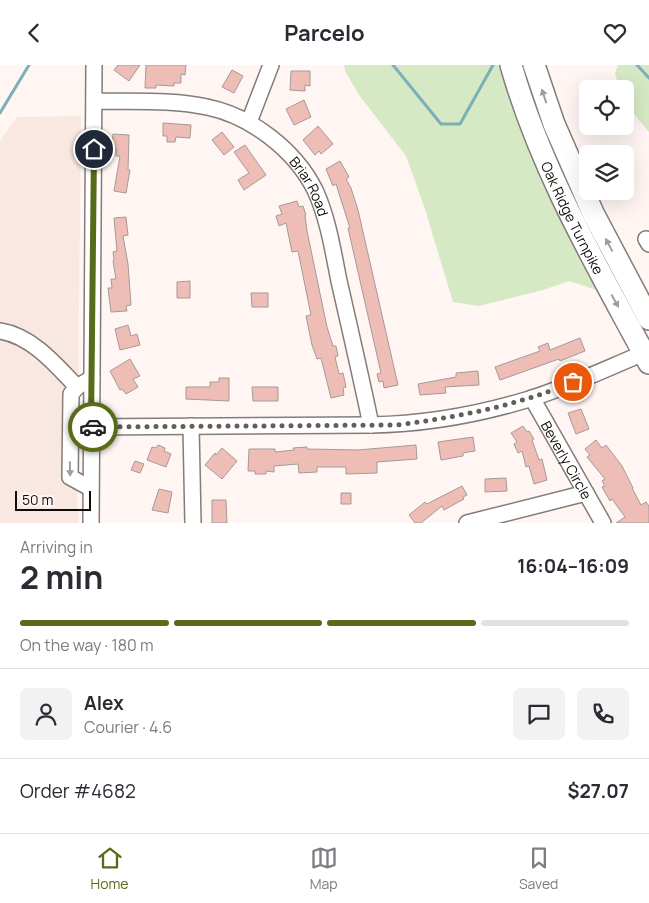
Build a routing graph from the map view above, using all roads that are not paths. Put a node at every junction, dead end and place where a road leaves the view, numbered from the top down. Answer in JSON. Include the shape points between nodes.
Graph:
{"nodes":[{"id":1,"x":94,"y":65,"type":"edge"},
{"id":2,"x":271,"y":65,"type":"edge"},
{"id":3,"x":511,"y":65,"type":"edge"},
{"id":4,"x":534,"y":65,"type":"edge"},
{"id":5,"x":94,"y":101,"type":"junction"},
{"id":6,"x":249,"y":122,"type":"junction"},
{"id":7,"x":554,"y":124,"type":"junction"},
{"id":8,"x":534,"y":131,"type":"junction"},
{"id":9,"x":646,"y":306,"type":"edge"},
{"id":10,"x":0,"y":331,"type":"edge"},
{"id":11,"x":647,"y":355,"type":"edge"},
{"id":12,"x":92,"y":378,"type":"junction"},
{"id":13,"x":77,"y":387,"type":"junction"},
{"id":14,"x":532,"y":398,"type":"junction"},
{"id":15,"x":371,"y":425,"type":"junction"},
{"id":16,"x":191,"y":426,"type":"junction"},
{"id":17,"x":91,"y":427,"type":"junction"},
{"id":18,"x":90,"y":488,"type":"junction"},
{"id":19,"x":586,"y":493,"type":"junction"},
{"id":20,"x":91,"y":523,"type":"edge"},
{"id":21,"x":193,"y":523,"type":"edge"},
{"id":22,"x":467,"y":523,"type":"edge"},
{"id":23,"x":603,"y":523,"type":"edge"}],
"edges":[{"from":1,"to":5,"type":"street"},
{"from":2,"to":6,"type":"street"},
{"from":3,"to":8,"type":"highway","name":"Oak Ridge Turnpike"},
{"from":7,"to":4,"type":"highway","name":"Oak Ridge Turnpike","one_way":true},
{"from":5,"to":6,"type":"street","name":"Briar Road","via":[[183,103],[208,107]]},
{"from":5,"to":12,"type":"street"},
{"from":6,"to":15,"type":"street","name":"Briar Road","via":[[273,140],[298,166],[316,192],[327,227]]},
{"from":7,"to":8,"type":"street"},
{"from":9,"to":7,"type":"highway","name":"Oak Ridge Turnpike","one_way":true,"via":[[593,213]]},
{"from":8,"to":11,"type":"highway","name":"Oak Ridge Turnpike","one_way":true,"via":[[583,242]]},
{"from":10,"to":13,"type":"street","via":[[20,337],[35,347]]},
{"from":11,"to":14,"type":"street"},
{"from":12,"to":13,"type":"street"},
{"from":12,"to":17,"type":"street"},
{"from":13,"to":18,"type":"street","one_way":true,"via":[[71,394],[70,477]]},
{"from":14,"to":15,"type":"street","via":[[441,420]]},
{"from":14,"to":19,"type":"street","name":"Beverly Circle"},
{"from":15,"to":16,"type":"street"},
{"from":16,"to":17,"type":"street"},
{"from":16,"to":21,"type":"street"},
{"from":17,"to":18,"type":"street"},
{"from":18,"to":20,"type":"street"},
{"from":19,"to":22,"type":"street"},
{"from":19,"to":23,"type":"street","name":"Beverly Circle"}]}
